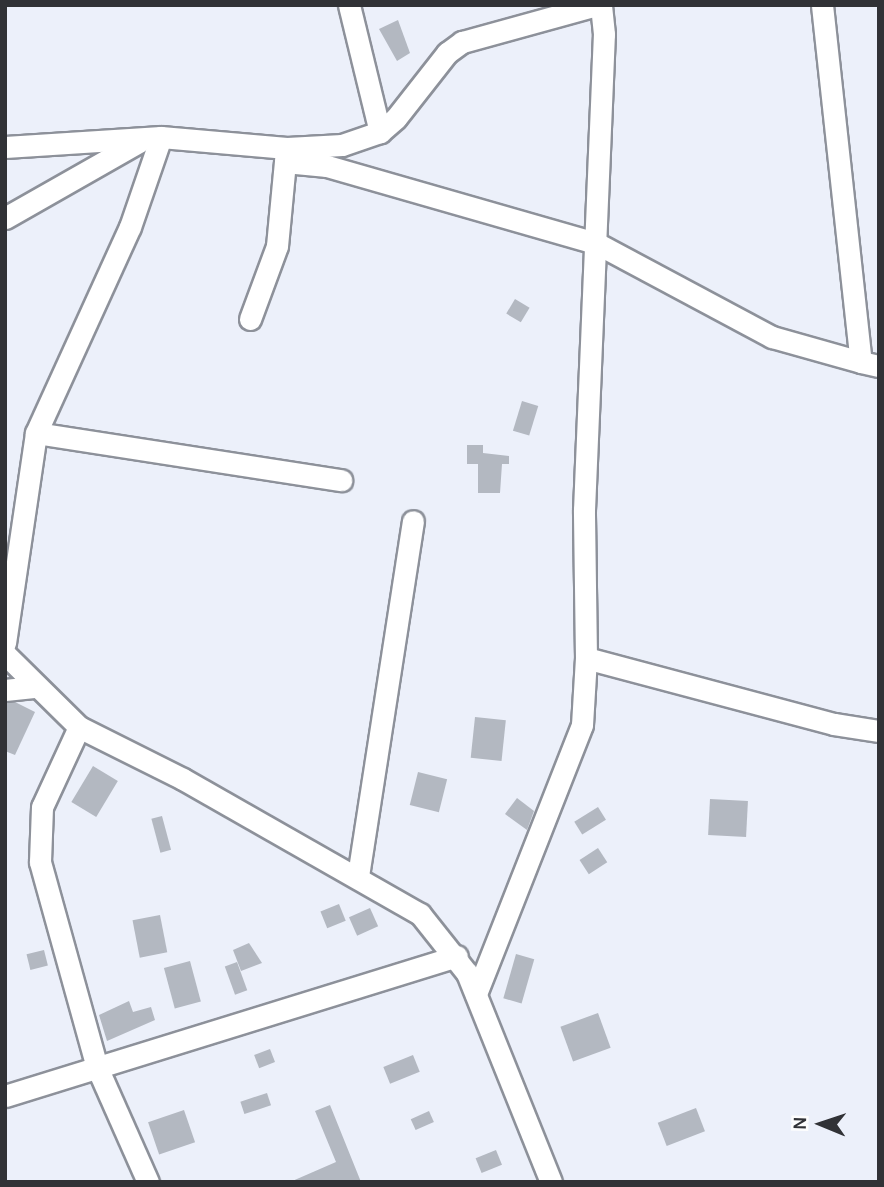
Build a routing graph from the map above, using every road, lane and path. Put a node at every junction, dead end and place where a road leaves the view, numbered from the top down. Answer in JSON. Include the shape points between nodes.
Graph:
{"nodes":[{"id":1,"x":349,"y":5,"type":"edge"},
{"id":2,"x":598,"y":5,"type":"edge"},
{"id":3,"x":822,"y":5,"type":"edge"},
{"id":4,"x":380,"y":132,"type":"junction"},
{"id":5,"x":154,"y":137,"type":"junction"},
{"id":6,"x":5,"y":147,"type":"edge"},
{"id":7,"x":286,"y":155,"type":"junction"},
{"id":8,"x":5,"y":218,"type":"edge"},
{"id":9,"x":596,"y":243,"type":"junction"},
{"id":10,"x":250,"y":319,"type":"dead end"},
{"id":11,"x":870,"y":364,"type":"edge"},
{"id":12,"x":36,"y":433,"type":"junction"},
{"id":13,"x":341,"y":480,"type":"dead end"},
{"id":14,"x":412,"y":522,"type":"dead end"},
{"id":15,"x":5,"y":643,"type":"edge"},
{"id":16,"x":5,"y":654,"type":"edge"},
{"id":17,"x":586,"y":658,"type":"junction"},
{"id":18,"x":36,"y":687,"type":"junction"},
{"id":19,"x":5,"y":690,"type":"edge"},
{"id":20,"x":79,"y":727,"type":"junction"},
{"id":21,"x":879,"y":731,"type":"edge"},
{"id":22,"x":358,"y":876,"type":"junction"},
{"id":23,"x":457,"y":956,"type":"junction"},
{"id":24,"x":476,"y":994,"type":"junction"},
{"id":25,"x":97,"y":1067,"type":"junction"},
{"id":26,"x":5,"y":1096,"type":"edge"},
{"id":27,"x":148,"y":1182,"type":"edge"},
{"id":28,"x":551,"y":1182,"type":"edge"}],
"edges":[{"from":1,"to":4,"type":"street"},
{"from":2,"to":4,"type":"street","via":[[462,42],[447,53]]},
{"from":2,"to":9,"type":"street","via":[[604,33]]},
{"from":3,"to":11,"type":"street"},
{"from":4,"to":7,"type":"street"},
{"from":5,"to":6,"type":"street"},
{"from":5,"to":7,"type":"street"},
{"from":5,"to":8,"type":"street"},
{"from":5,"to":12,"type":"street","via":[[125,239]]},
{"from":7,"to":9,"type":"street"},
{"from":7,"to":10,"type":"street","via":[[277,246]]},
{"from":9,"to":11,"type":"street","via":[[772,338]]},
{"from":9,"to":17,"type":"street","via":[[584,510]]},
{"from":12,"to":13,"type":"street"},
{"from":12,"to":15,"type":"street"},
{"from":14,"to":22,"type":"street"},
{"from":16,"to":18,"type":"street"},
{"from":17,"to":21,"type":"street","via":[[834,724]]},
{"from":17,"to":24,"type":"street","via":[[582,725],[572,758],[530,850]]},
{"from":18,"to":19,"type":"street"},
{"from":18,"to":20,"type":"street"},
{"from":20,"to":22,"type":"street"},
{"from":20,"to":25,"type":"street","via":[[42,807],[38,834],[40,862]]},
{"from":22,"to":23,"type":"street","via":[[420,914]]},
{"from":23,"to":24,"type":"street"},
{"from":23,"to":25,"type":"street"},
{"from":24,"to":28,"type":"street"},
{"from":25,"to":26,"type":"street"},
{"from":25,"to":27,"type":"street"}]}
